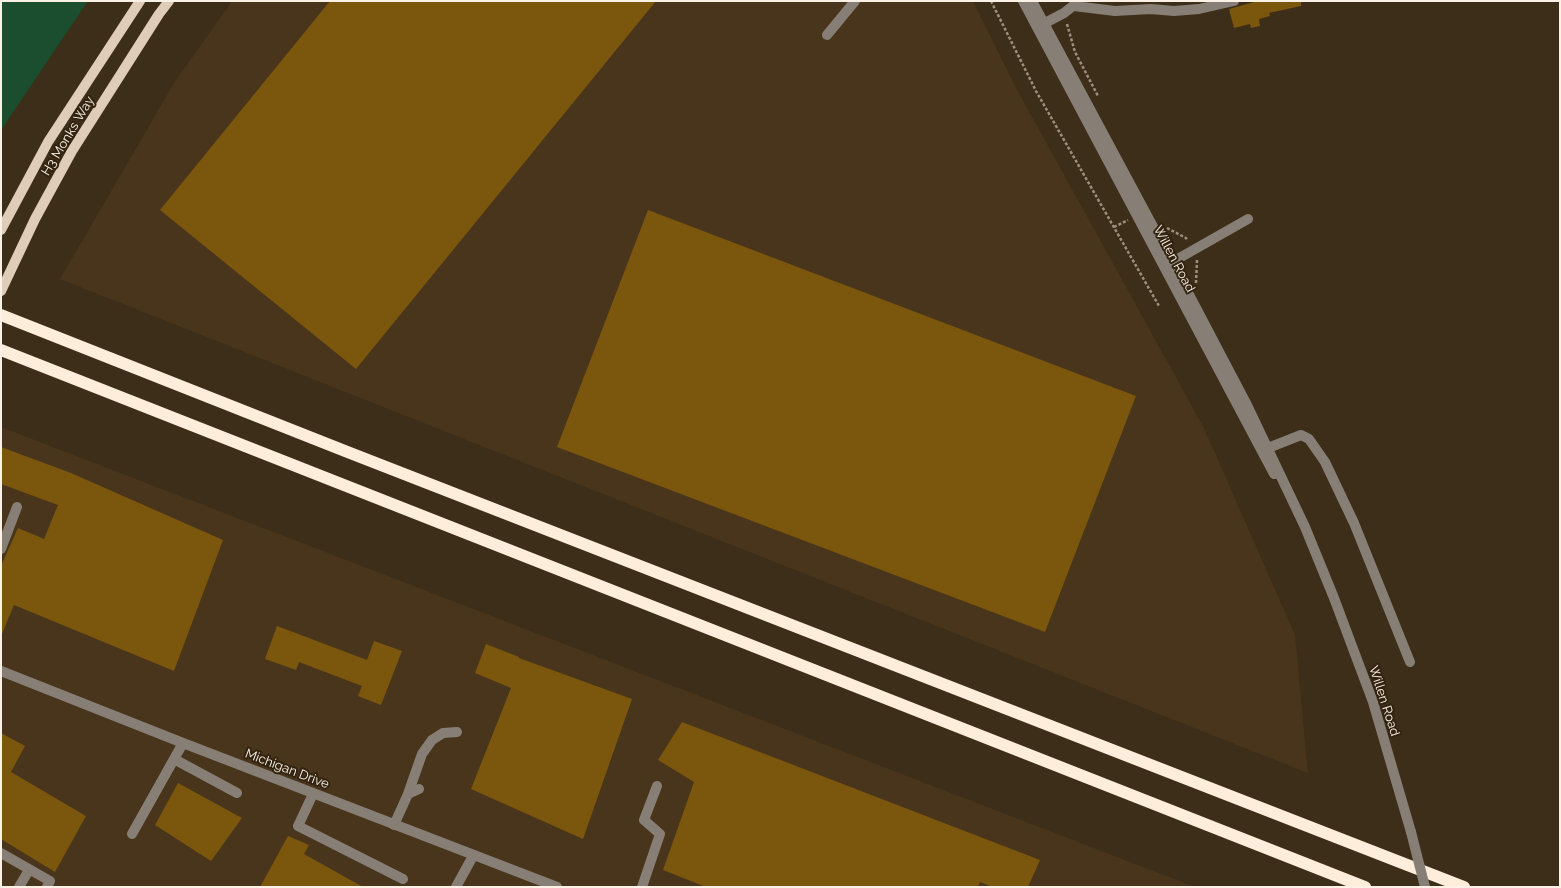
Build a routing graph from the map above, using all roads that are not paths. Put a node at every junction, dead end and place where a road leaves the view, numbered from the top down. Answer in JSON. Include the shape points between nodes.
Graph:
{"nodes":[{"id":1,"x":140,"y":1,"type":"edge"},
{"id":2,"x":169,"y":1,"type":"edge"},
{"id":3,"x":855,"y":1,"type":"edge"},
{"id":4,"x":1023,"y":1,"type":"edge"},
{"id":5,"x":1032,"y":1,"type":"edge"},
{"id":6,"x":1234,"y":1,"type":"edge"},
{"id":7,"x":1076,"y":4,"type":"edge"},
{"id":8,"x":1045,"y":24,"type":"junction"},
{"id":9,"x":827,"y":35,"type":"dead end"},
{"id":10,"x":1248,"y":218,"type":"dead end"},
{"id":11,"x":1,"y":230,"type":"edge"},
{"id":12,"x":1168,"y":264,"type":"junction"},
{"id":13,"x":1,"y":291,"type":"edge"},
{"id":14,"x":1,"y":315,"type":"edge"},
{"id":15,"x":1,"y":350,"type":"edge"},
{"id":16,"x":1268,"y":448,"type":"junction"},
{"id":17,"x":16,"y":507,"type":"dead end"},
{"id":18,"x":1305,"y":527,"type":"junction"},
{"id":19,"x":1,"y":549,"type":"edge"},
{"id":20,"x":1410,"y":662,"type":"dead end"},
{"id":21,"x":1,"y":671,"type":"edge"},
{"id":22,"x":457,"y":732,"type":"dead end"},
{"id":23,"x":183,"y":743,"type":"junction"},
{"id":24,"x":174,"y":759,"type":"junction"},
{"id":25,"x":657,"y":786,"type":"dead end"},
{"id":26,"x":420,"y":789,"type":"dead end"},
{"id":27,"x":237,"y":793,"type":"dead end"},
{"id":28,"x":313,"y":794,"type":"junction"},
{"id":29,"x":408,"y":794,"type":"junction"},
{"id":30,"x":394,"y":825,"type":"junction"},
{"id":31,"x":132,"y":834,"type":"dead end"},
{"id":32,"x":1,"y":853,"type":"edge"},
{"id":33,"x":473,"y":856,"type":"junction"},
{"id":34,"x":30,"y":870,"type":"junction"},
{"id":35,"x":403,"y":878,"type":"dead end"},
{"id":36,"x":19,"y":887,"type":"edge"},
{"id":37,"x":47,"y":887,"type":"edge"},
{"id":38,"x":456,"y":887,"type":"edge"},
{"id":39,"x":557,"y":887,"type":"edge"},
{"id":40,"x":642,"y":887,"type":"edge"},
{"id":41,"x":1365,"y":887,"type":"edge"},
{"id":42,"x":1425,"y":887,"type":"edge"},
{"id":43,"x":1464,"y":887,"type":"edge"}],
"edges":[{"from":1,"to":11,"type":"main road","name":"H3 Monks Way","via":[[48,142]]},
{"from":2,"to":13,"type":"main road","name":"H3 Monks Way","via":[[72,151],[35,219]]},
{"from":3,"to":9,"type":"street"},
{"from":4,"to":12,"type":"street","name":"Willen Road"},
{"from":5,"to":8,"type":"street","name":"Willen Road"},
{"from":6,"to":7,"type":"street","via":[[1199,9],[1174,11],[1115,11]]},
{"from":7,"to":8,"type":"street"},
{"from":8,"to":12,"type":"street","name":"Willen Road"},
{"from":10,"to":12,"type":"street"},
{"from":12,"to":16,"type":"street","name":"Willen Road"},
{"from":12,"to":18,"type":"street","name":"Willen Road","via":[[1262,453]]},
{"from":14,"to":43,"type":"highway"},
{"from":15,"to":41,"type":"highway"},
{"from":16,"to":18,"type":"street","name":"Willen Road"},
{"from":16,"to":20,"type":"street","via":[[1301,435],[1308,439],[1326,462],[1354,523]]},
{"from":17,"to":19,"type":"street"},
{"from":18,"to":42,"type":"street","name":"Willen Road","bridge":true,"via":[[1373,702]]},
{"from":21,"to":23,"type":"street","name":"Michigan Drive"},
{"from":22,"to":29,"type":"street","via":[[443,734],[432,740],[422,754]]},
{"from":23,"to":24,"type":"street"},
{"from":23,"to":28,"type":"street","name":"Michigan Drive"},
{"from":24,"to":27,"type":"street"},
{"from":24,"to":31,"type":"street"},
{"from":25,"to":40,"type":"street","via":[[644,820],[660,834]]},
{"from":26,"to":29,"type":"street"},
{"from":28,"to":30,"type":"street","name":"Michigan Drive"},
{"from":28,"to":35,"type":"street","via":[[298,826]]},
{"from":29,"to":30,"type":"street"},
{"from":30,"to":33,"type":"street","name":"Michigan Drive"},
{"from":32,"to":34,"type":"street"},
{"from":33,"to":38,"type":"street"},
{"from":33,"to":39,"type":"street","name":"Michigan Drive"},
{"from":34,"to":36,"type":"street"},
{"from":34,"to":37,"type":"street","via":[[50,881]]}]}
